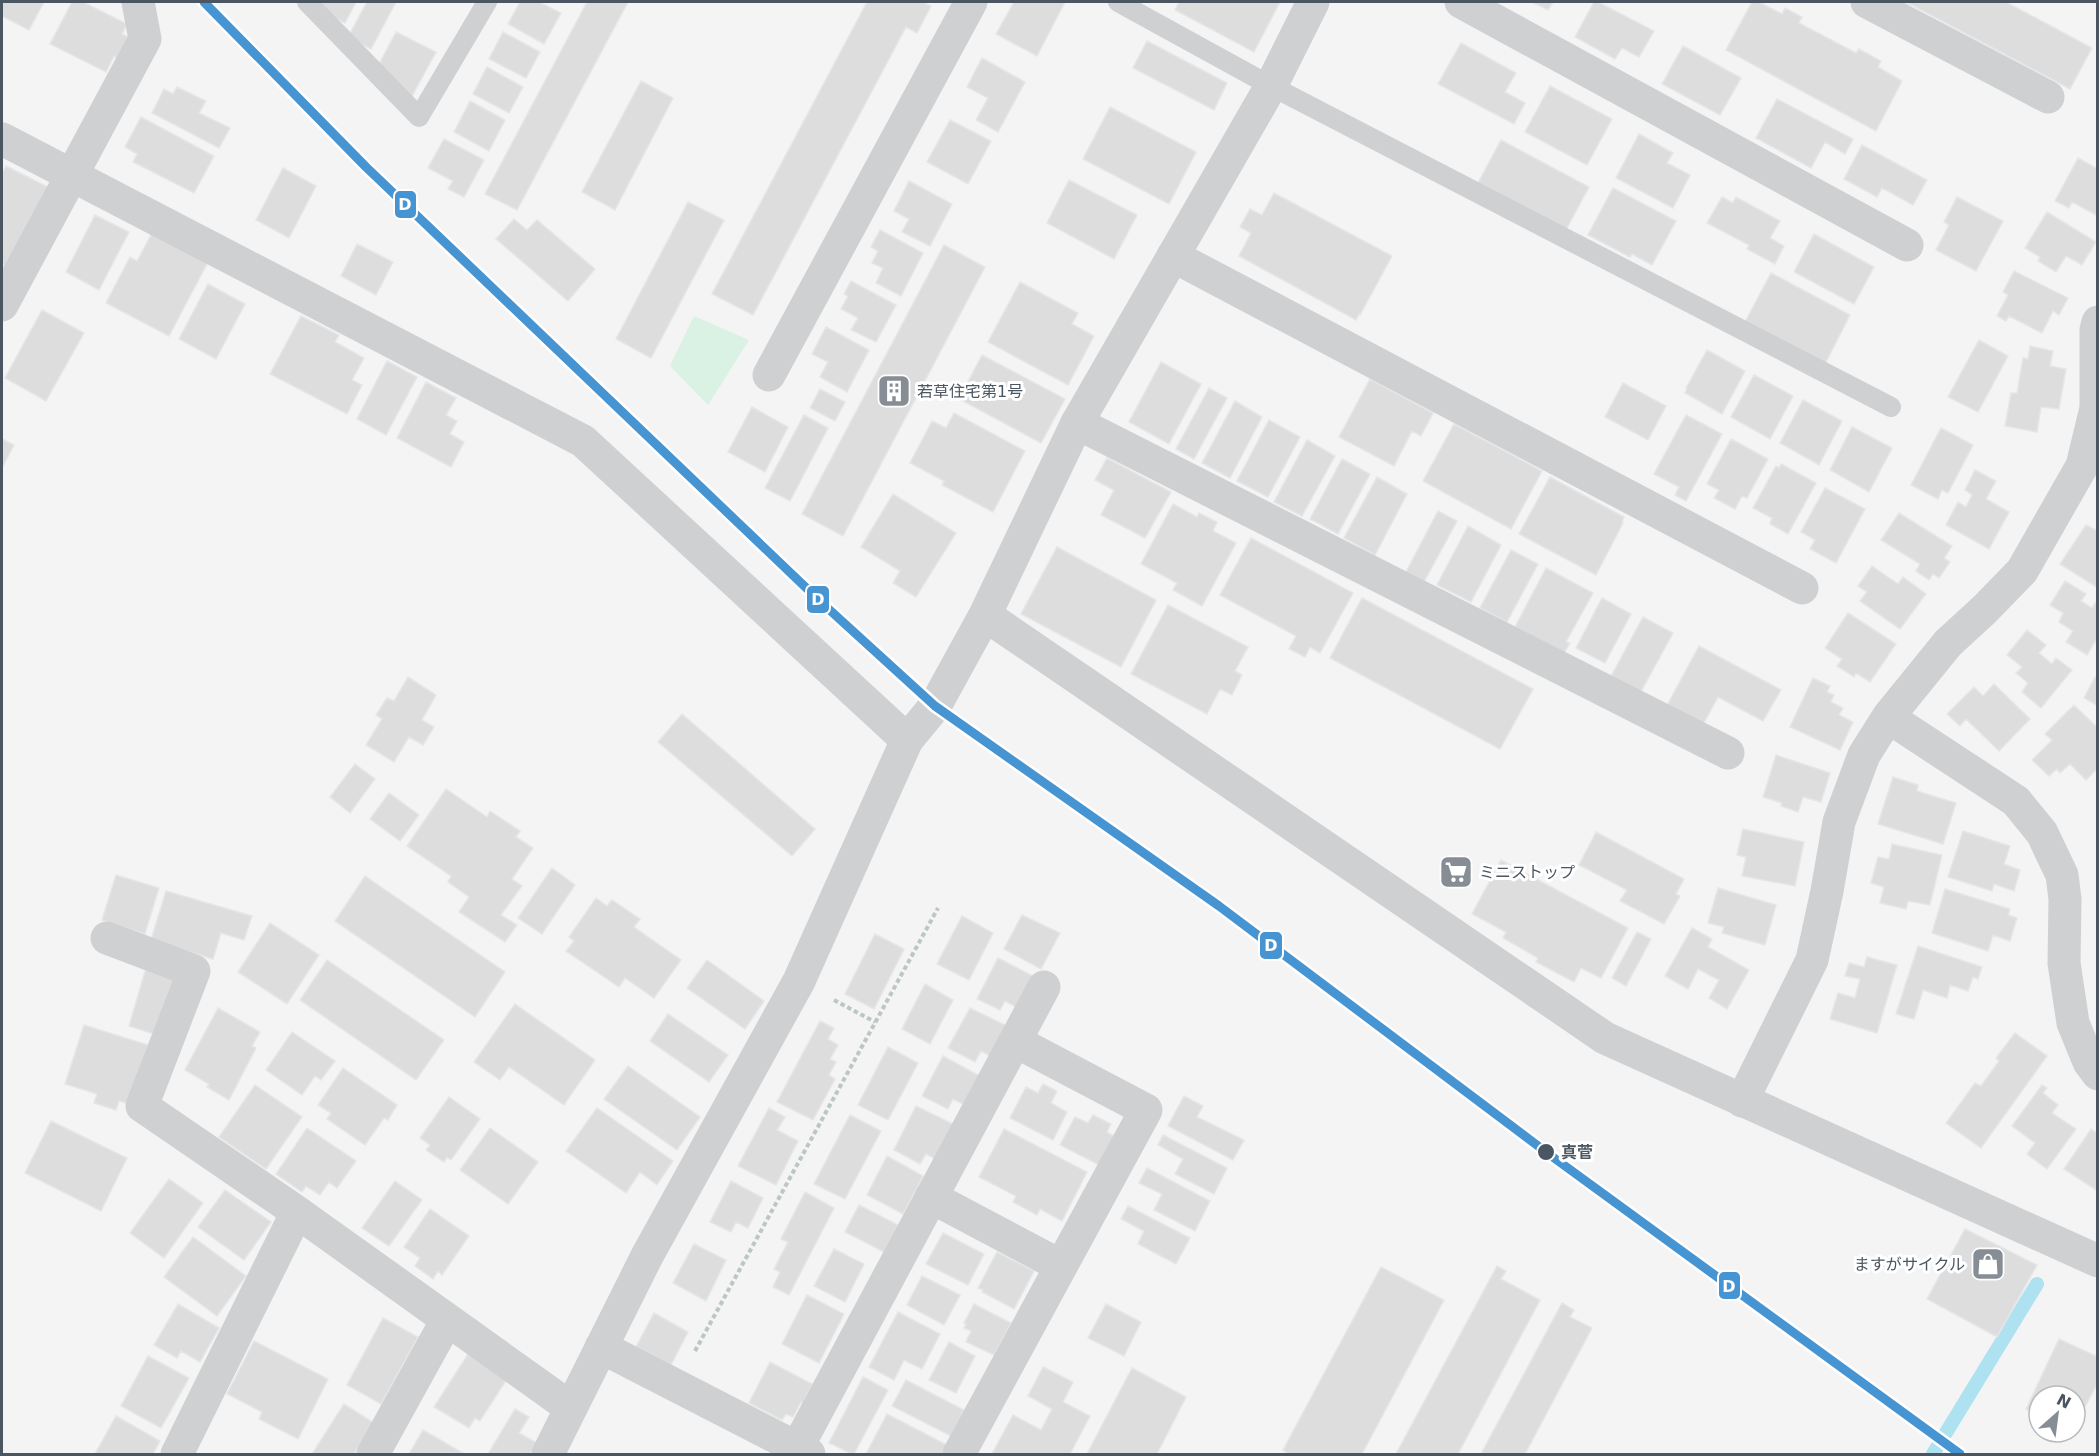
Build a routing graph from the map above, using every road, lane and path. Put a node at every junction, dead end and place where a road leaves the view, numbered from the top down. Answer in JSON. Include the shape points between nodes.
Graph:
{"nodes":[{"id":1,"x":138,"y":2,"type":"edge"},
{"id":2,"x":307,"y":2,"type":"edge"},
{"id":3,"x":487,"y":2,"type":"edge"},
{"id":4,"x":971,"y":2,"type":"edge"},
{"id":5,"x":1118,"y":2,"type":"edge"},
{"id":6,"x":1313,"y":2,"type":"edge"},
{"id":7,"x":1461,"y":2,"type":"edge"},
{"id":8,"x":1867,"y":2,"type":"edge"},
{"id":9,"x":1271,"y":86,"type":"junction"},
{"id":10,"x":2048,"y":97,"type":"dead end"},
{"id":11,"x":2,"y":139,"type":"edge"},
{"id":12,"x":70,"y":176,"type":"junction"},
{"id":13,"x":1907,"y":245,"type":"dead end"},
{"id":14,"x":1173,"y":256,"type":"junction"},
{"id":15,"x":2,"y":305,"type":"edge"},
{"id":16,"x":2097,"y":322,"type":"edge"},
{"id":17,"x":770,"y":375,"type":"dead end"},
{"id":18,"x":1891,"y":407,"type":"dead end"},
{"id":19,"x":1077,"y":423,"type":"junction"},
{"id":20,"x":1802,"y":588,"type":"dead end"},
{"id":21,"x":985,"y":615,"type":"junction"},
{"id":22,"x":1887,"y":717,"type":"junction"},
{"id":23,"x":907,"y":740,"type":"junction"},
{"id":24,"x":1728,"y":753,"type":"dead end"},
{"id":25,"x":938,"y":908,"type":"dead end"},
{"id":26,"x":107,"y":938,"type":"dead end"},
{"id":27,"x":799,"y":981,"type":"junction"},
{"id":28,"x":1044,"y":987,"type":"dead end"},
{"id":29,"x":875,"y":1023,"type":"junction"},
{"id":30,"x":1016,"y":1041,"type":"junction"},
{"id":31,"x":2097,"y":1074,"type":"edge"},
{"id":32,"x":1742,"y":1101,"type":"junction"},
{"id":33,"x":931,"y":1197,"type":"junction"},
{"id":34,"x":297,"y":1212,"type":"junction"},
{"id":35,"x":2097,"y":1261,"type":"edge"},
{"id":36,"x":1061,"y":1266,"type":"junction"},
{"id":37,"x":447,"y":1320,"type":"junction"},
{"id":38,"x":601,"y":1347,"type":"junction"},
{"id":39,"x":675,"y":1386,"type":"junction"},
{"id":40,"x":571,"y":1408,"type":"junction"},
{"id":41,"x":803,"y":1451,"type":"edge"},
{"id":42,"x":177,"y":1455,"type":"edge"},
{"id":43,"x":373,"y":1455,"type":"edge"},
{"id":44,"x":548,"y":1455,"type":"edge"},
{"id":45,"x":959,"y":1455,"type":"edge"}],
"edges":[{"from":1,"to":12,"type":"street","via":[[145,39]]},
{"from":2,"to":3,"type":"lane","via":[[419,117]]},
{"from":4,"to":17,"type":"street"},
{"from":5,"to":9,"type":"lane"},
{"from":6,"to":9,"type":"street"},
{"from":7,"to":13,"type":"street"},
{"from":8,"to":10,"type":"street"},
{"from":9,"to":14,"type":"street"},
{"from":9,"to":18,"type":"lane"},
{"from":11,"to":12,"type":"street"},
{"from":12,"to":15,"type":"street"},
{"from":12,"to":23,"type":"street","via":[[583,441]]},
{"from":14,"to":19,"type":"street"},
{"from":14,"to":20,"type":"street"},
{"from":16,"to":22,"type":"street","via":[[2096,408],[2082,466],[2022,571],[1948,643]]},
{"from":19,"to":21,"type":"street"},
{"from":19,"to":24,"type":"street"},
{"from":21,"to":23,"type":"street","via":[[935,706]]},
{"from":21,"to":32,"type":"street","via":[[1605,1038]]},
{"from":22,"to":31,"type":"street","via":[[2016,801],[2042,833],[2062,875],[2064,963],[2073,1023]]},
{"from":22,"to":32,"type":"street","via":[[1864,755],[1839,822],[1812,960]]},
{"from":23,"to":27,"type":"street"},
{"from":25,"to":29,"type":"path"},
{"from":26,"to":34,"type":"street","via":[[194,971],[142,1106]]},
{"from":27,"to":29,"type":"path"},
{"from":27,"to":38,"type":"street"},
{"from":28,"to":30,"type":"street"},
{"from":29,"to":39,"type":"path"},
{"from":30,"to":33,"type":"street"},
{"from":30,"to":36,"type":"street","via":[[1146,1110]]},
{"from":32,"to":35,"type":"street"},
{"from":33,"to":36,"type":"street"},
{"from":33,"to":41,"type":"street"},
{"from":34,"to":37,"type":"street"},
{"from":34,"to":42,"type":"street"},
{"from":36,"to":45,"type":"street"},
{"from":37,"to":40,"type":"street"},
{"from":37,"to":43,"type":"street"},
{"from":38,"to":39,"type":"street"},
{"from":38,"to":40,"type":"street"},
{"from":39,"to":41,"type":"street"},
{"from":40,"to":44,"type":"street"}]}
